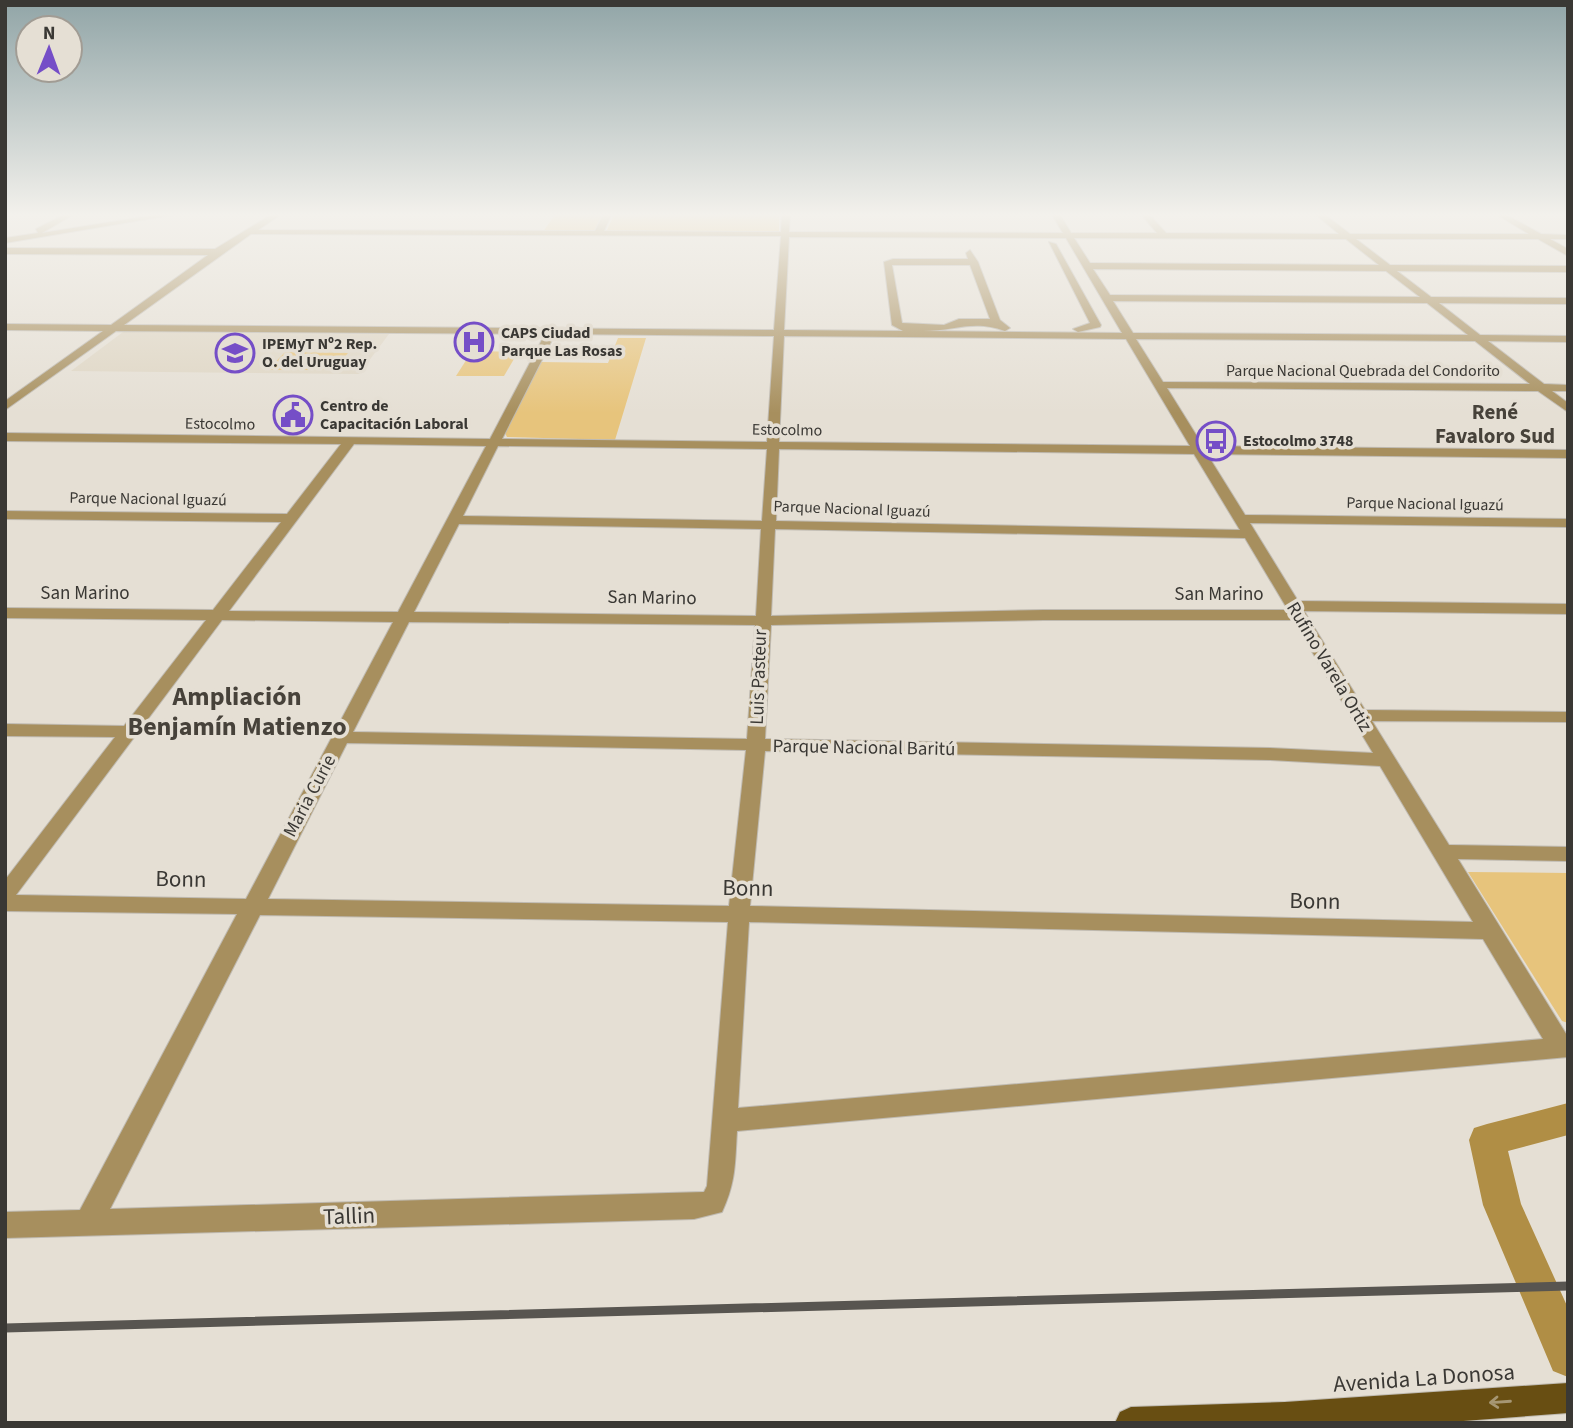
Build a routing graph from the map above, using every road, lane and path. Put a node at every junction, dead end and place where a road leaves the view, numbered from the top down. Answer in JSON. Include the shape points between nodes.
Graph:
{"nodes":[{"id":1,"x":179,"y":280,"type":"edge"},
{"id":2,"x":782,"y":280,"type":"edge"},
{"id":3,"x":890,"y":280,"type":"edge"},
{"id":4,"x":980,"y":280,"type":"edge"},
{"id":5,"x":1070,"y":280,"type":"edge"},
{"id":6,"x":1097,"y":280,"type":"edge"},
{"id":7,"x":1404,"y":280,"type":"edge"},
{"id":8,"x":1107,"y":298,"type":"junction"},
{"id":9,"x":1430,"y":300,"type":"junction"},
{"id":10,"x":1568,"y":301,"type":"edge"},
{"id":11,"x":996,"y":322,"type":"junction"},
{"id":12,"x":5,"y":327,"type":"edge"},
{"id":13,"x":113,"y":328,"type":"junction"},
{"id":14,"x":552,"y":331,"type":"junction"},
{"id":15,"x":779,"y":333,"type":"junction"},
{"id":16,"x":1129,"y":335,"type":"junction"},
{"id":17,"x":1478,"y":338,"type":"junction"},
{"id":18,"x":1568,"y":339,"type":"edge"},
{"id":19,"x":1159,"y":385,"type":"junction"},
{"id":20,"x":1541,"y":388,"type":"junction"},
{"id":21,"x":1568,"y":388,"type":"edge"},
{"id":22,"x":5,"y":407,"type":"edge"},
{"id":23,"x":1568,"y":409,"type":"edge"},
{"id":24,"x":5,"y":437,"type":"edge"},
{"id":25,"x":350,"y":441,"type":"junction"},
{"id":26,"x":494,"y":442,"type":"junction"},
{"id":27,"x":773,"y":445,"type":"junction"},
{"id":28,"x":1198,"y":450,"type":"junction"},
{"id":29,"x":1568,"y":454,"type":"edge"},
{"id":30,"x":5,"y":515,"type":"edge"},
{"id":31,"x":291,"y":518,"type":"junction"},
{"id":32,"x":454,"y":520,"type":"junction"},
{"id":33,"x":768,"y":523,"type":"junction"},
{"id":34,"x":1568,"y":523,"type":"edge"},
{"id":35,"x":1245,"y":526,"type":"junction"},
{"id":36,"x":1568,"y":609,"type":"edge"},
{"id":37,"x":1295,"y":611,"type":"junction"},
{"id":38,"x":5,"y":613,"type":"edge"},
{"id":39,"x":217,"y":615,"type":"junction"},
{"id":40,"x":403,"y":617,"type":"junction"},
{"id":41,"x":761,"y":620,"type":"junction"},
{"id":42,"x":1358,"y":715,"type":"junction"},
{"id":43,"x":1568,"y":717,"type":"edge"},
{"id":44,"x":5,"y":730,"type":"edge"},
{"id":45,"x":129,"y":732,"type":"junction"},
{"id":46,"x":341,"y":737,"type":"junction"},
{"id":47,"x":756,"y":746,"type":"junction"},
{"id":48,"x":1386,"y":760,"type":"junction"},
{"id":49,"x":1441,"y":852,"type":"junction"},
{"id":50,"x":1568,"y":854,"type":"edge"},
{"id":51,"x":5,"y":895,"type":"edge"},
{"id":52,"x":5,"y":903,"type":"edge"},
{"id":53,"x":253,"y":907,"type":"junction"},
{"id":54,"x":739,"y":914,"type":"junction"},
{"id":55,"x":1489,"y":931,"type":"junction"},
{"id":56,"x":1564,"y":1048,"type":"edge"},
{"id":57,"x":723,"y":1121,"type":"junction"},
{"id":58,"x":694,"y":1206,"type":"joint"},
{"id":59,"x":88,"y":1223,"type":"junction"},
{"id":60,"x":5,"y":1225,"type":"edge"},
{"id":61,"x":1568,"y":1398,"type":"edge"},
{"id":62,"x":1284,"y":1418,"type":"junction"},
{"id":63,"x":1131,"y":1423,"type":"edge"},
{"id":64,"x":1347,"y":1423,"type":"edge"}],
"edges":[{"from":1,"to":13,"type":"street"},
{"from":2,"to":15,"type":"street","name":"Luis Pasteur"},
{"from":3,"to":11,"type":"street","via":[[897,325],[904,328]]},
{"from":4,"to":11,"type":"street"},
{"from":5,"to":11,"type":"street","via":[[1095,328],[1005,328]]},
{"from":6,"to":8,"type":"street","name":"Rufino Varela Ortiz"},
{"from":7,"to":9,"type":"street"},
{"from":8,"to":9,"type":"street"},
{"from":8,"to":16,"type":"street","name":"Rufino Varela Ortiz"},
{"from":9,"to":10,"type":"street"},
{"from":9,"to":17,"type":"street"},
{"from":12,"to":13,"type":"street"},
{"from":13,"to":14,"type":"street"},
{"from":13,"to":22,"type":"street"},
{"from":14,"to":15,"type":"street"},
{"from":14,"to":26,"type":"street","name":"Maria Curie"},
{"from":15,"to":16,"type":"street"},
{"from":15,"to":27,"type":"street","name":"Luis Pasteur"},
{"from":16,"to":17,"type":"street"},
{"from":16,"to":19,"type":"street","name":"Rufino Varela Ortiz"},
{"from":17,"to":18,"type":"street"},
{"from":17,"to":20,"type":"street"},
{"from":19,"to":20,"type":"street","name":"Parque Nacional Quebrada del Condorito"},
{"from":19,"to":28,"type":"street","name":"Rufino Varela Ortiz"},
{"from":20,"to":21,"type":"street","name":"Parque Nacional Quebrada del Condorito"},
{"from":20,"to":23,"type":"street"},
{"from":24,"to":25,"type":"street","name":"Estocolmo"},
{"from":25,"to":26,"type":"street","name":"Estocolmo"},
{"from":25,"to":31,"type":"street"},
{"from":26,"to":27,"type":"street","name":"Estocolmo"},
{"from":26,"to":32,"type":"street","name":"Maria Curie"},
{"from":27,"to":28,"type":"street","name":"Estocolmo"},
{"from":27,"to":33,"type":"street","name":"Luis Pasteur"},
{"from":28,"to":29,"type":"street","name":"Estocolmo"},
{"from":28,"to":35,"type":"street","name":"Rufino Varela Ortiz"},
{"from":30,"to":31,"type":"street","name":"Parque Nacional Iguazú"},
{"from":31,"to":39,"type":"street"},
{"from":32,"to":33,"type":"street","name":"Parque Nacional Iguazú"},
{"from":32,"to":40,"type":"street","name":"Maria Curie"},
{"from":33,"to":35,"type":"street","name":"Parque Nacional Iguazú","via":[[942,530]]},
{"from":33,"to":41,"type":"street","name":"Luis Pasteur"},
{"from":34,"to":35,"type":"street","name":"Parque Nacional Iguazú"},
{"from":35,"to":37,"type":"street","name":"Rufino Varela Ortiz"},
{"from":36,"to":37,"type":"street","name":"San Marino"},
{"from":37,"to":41,"type":"street","name":"San Marino"},
{"from":37,"to":42,"type":"street","name":"Rufino Varela Ortiz"},
{"from":38,"to":39,"type":"street","name":"San Marino"},
{"from":39,"to":40,"type":"street","name":"San Marino"},
{"from":39,"to":45,"type":"street"},
{"from":40,"to":41,"type":"street","name":"San Marino"},
{"from":40,"to":46,"type":"street","name":"Maria Curie"},
{"from":41,"to":47,"type":"street","name":"Luis Pasteur"},
{"from":42,"to":43,"type":"street"},
{"from":42,"to":48,"type":"street","name":"Rufino Varela Ortiz"},
{"from":44,"to":45,"type":"street"},
{"from":45,"to":51,"type":"street"},
{"from":46,"to":47,"type":"street","name":"Parque Nacional Baritú"},
{"from":46,"to":53,"type":"street","name":"Maria Curie"},
{"from":47,"to":48,"type":"street","name":"Parque Nacional Baritú"},
{"from":47,"to":54,"type":"street","name":"Luis Pasteur"},
{"from":48,"to":49,"type":"street","name":"Rufino Varela Ortiz"},
{"from":49,"to":50,"type":"street"},
{"from":49,"to":55,"type":"street","name":"Rufino Varela Ortiz"},
{"from":52,"to":53,"type":"street","name":"Bonn"},
{"from":53,"to":54,"type":"street","name":"Bonn"},
{"from":53,"to":59,"type":"street","name":"Maria Curie"},
{"from":54,"to":55,"type":"street","name":"Bonn"},
{"from":54,"to":57,"type":"street","name":"Luis Pasteur"},
{"from":55,"to":56,"type":"street","name":"Rufino Varela Ortiz"},
{"from":56,"to":57,"type":"street"},
{"from":57,"to":58,"type":"street","name":"Luis Pasteur","via":[[720,1187],[712,1203]]},
{"from":58,"to":59,"type":"street","name":"Tallin"},
{"from":59,"to":60,"type":"street","name":"Tallin"},
{"from":61,"to":62,"type":"main road","name":"Avenida La Donosa","one_way":true},
{"from":62,"to":63,"type":"main road","name":"Avenida La Donosa"},
{"from":62,"to":64,"type":"main road","name":"Avenida La Donosa"}]}
